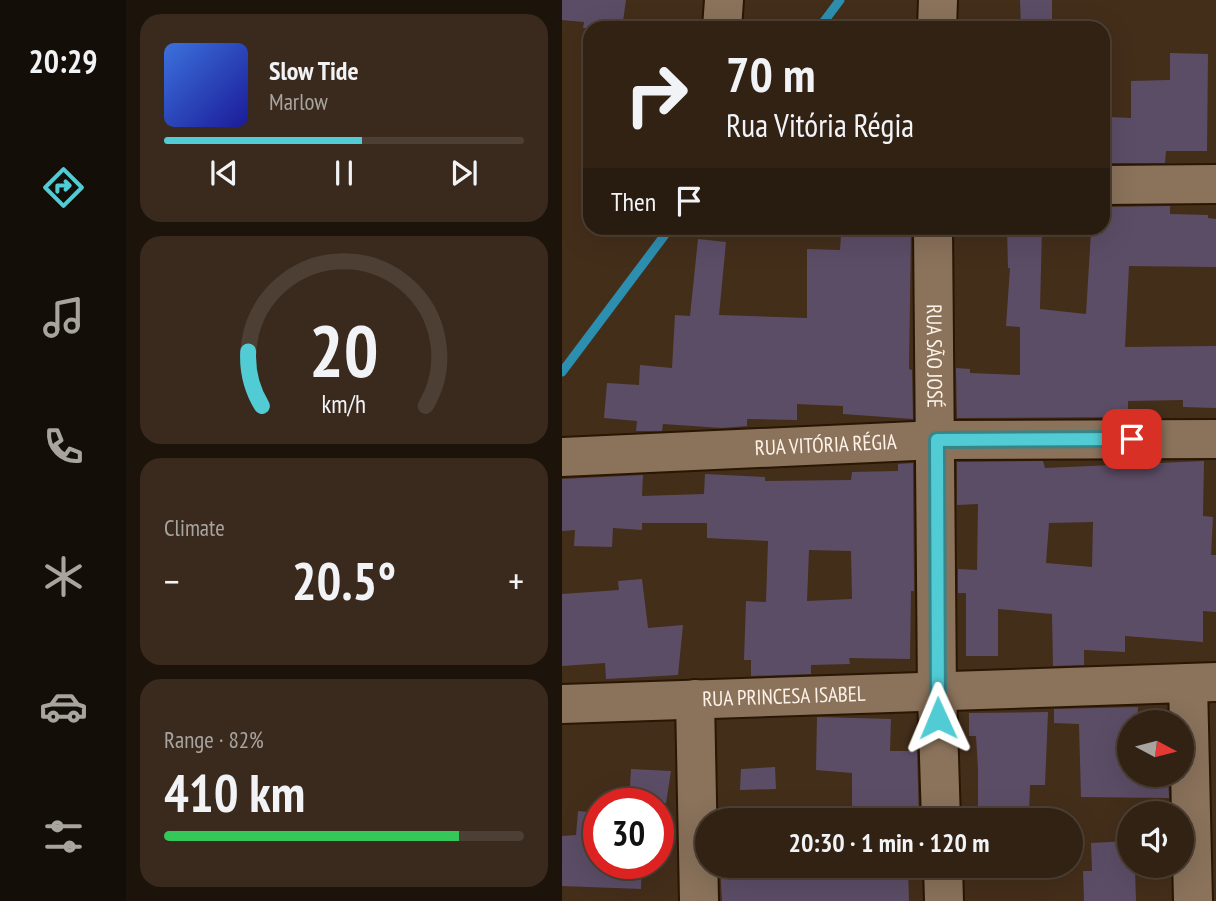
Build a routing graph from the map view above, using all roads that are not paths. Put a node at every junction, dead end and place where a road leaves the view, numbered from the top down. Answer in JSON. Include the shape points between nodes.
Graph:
{"nodes":[{"id":1,"x":724,"y":0,"type":"edge"},
{"id":2,"x":938,"y":0,"type":"edge"},
{"id":3,"x":722,"y":21,"type":"edge"},
{"id":4,"x":937,"y":21,"type":"edge"},
{"id":5,"x":1216,"y":184,"type":"edge"},
{"id":6,"x":1110,"y":185,"type":"edge"},
{"id":7,"x":933,"y":235,"type":"edge"},
{"id":8,"x":1216,"y":439,"type":"edge"},
{"id":9,"x":937,"y":440,"type":"junction"},
{"id":10,"x":562,"y":457,"type":"edge"},
{"id":11,"x":1202,"y":683,"type":"edge"},
{"id":12,"x":937,"y":693,"type":"junction"},
{"id":13,"x":695,"y":699,"type":"junction"},
{"id":14,"x":562,"y":704,"type":"edge"},
{"id":15,"x":941,"y":808,"type":"edge"},
{"id":16,"x":943,"y":878,"type":"edge"},
{"id":17,"x":699,"y":901,"type":"edge"},
{"id":18,"x":944,"y":901,"type":"edge"},
{"id":19,"x":1193,"y":901,"type":"edge"}],
"edges":[{"from":1,"to":3,"type":"street"},
{"from":2,"to":4,"type":"street"},
{"from":5,"to":6,"type":"street"},
{"from":7,"to":9,"type":"street","name":"RUA SÃO JOSÉ"},
{"from":8,"to":9,"type":"street","name":"RUA VITÓRIA RÉGIA"},
{"from":9,"to":10,"type":"street","name":"RUA VITÓRIA RÉGIA"},
{"from":9,"to":12,"type":"street","name":"RUA SÃO JOSÉ"},
{"from":11,"to":12,"type":"street","name":"RUA PRINCESA ISABEL"},
{"from":11,"to":19,"type":"street"},
{"from":12,"to":13,"type":"street","name":"RUA PRINCESA ISABEL"},
{"from":12,"to":15,"type":"street","name":"RUA SÃO JOSÉ"},
{"from":13,"to":14,"type":"street","name":"RUA PRINCESA ISABEL"},
{"from":13,"to":17,"type":"street"},
{"from":16,"to":18,"type":"street"}]}
